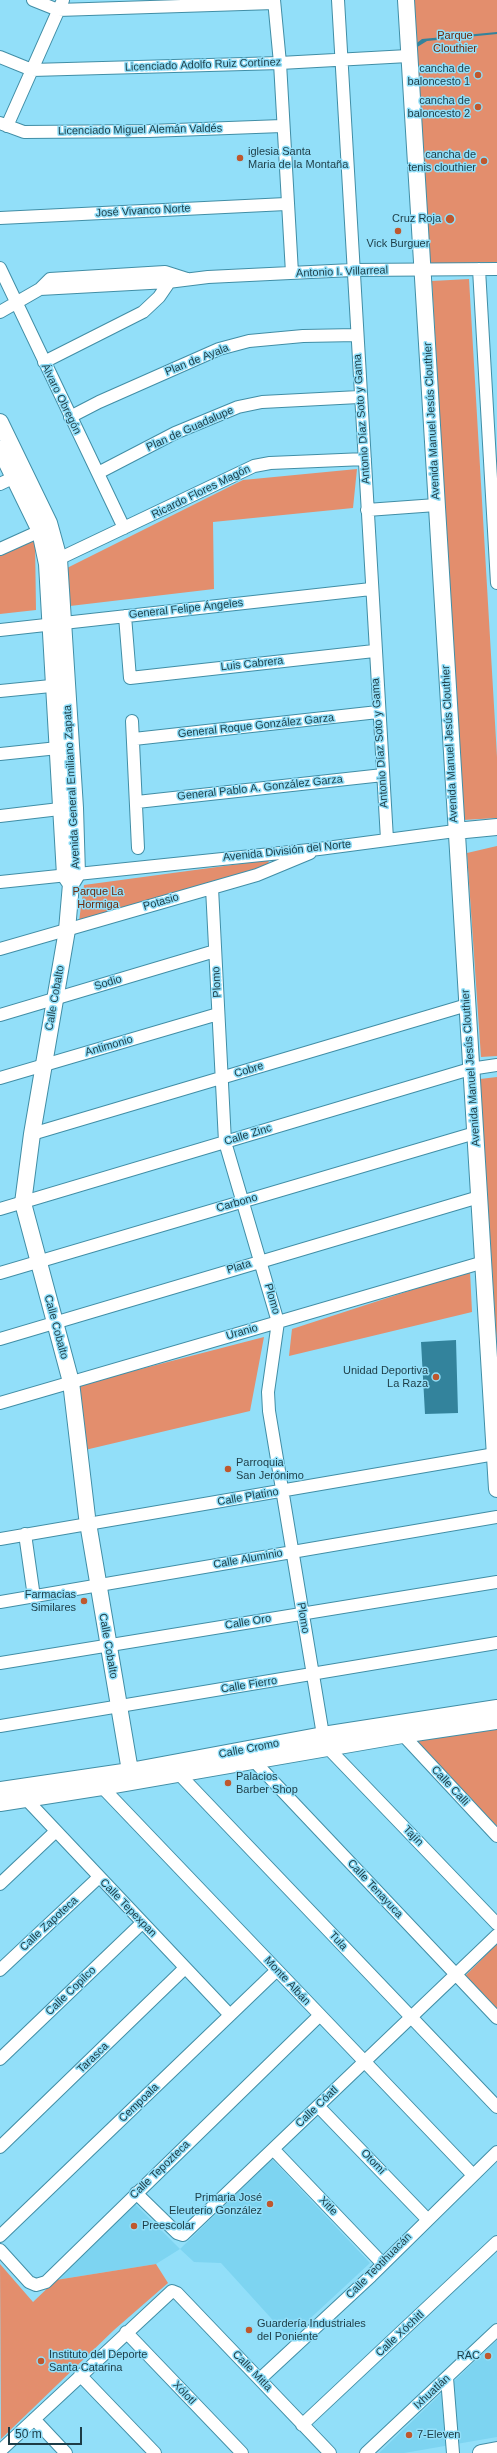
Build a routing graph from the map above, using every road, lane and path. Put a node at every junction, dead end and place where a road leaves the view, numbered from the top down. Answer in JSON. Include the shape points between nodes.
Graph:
{"nodes":[{"id":1,"x":33,"y":0,"type":"edge"},
{"id":2,"x":338,"y":0,"type":"edge"},
{"id":3,"x":406,"y":0,"type":"edge"},
{"id":4,"x":274,"y":1,"type":"edge"},
{"id":5,"x":61,"y":5,"type":"edge"},
{"id":6,"x":408,"y":56,"type":"junction"},
{"id":7,"x":0,"y":57,"type":"edge"},
{"id":8,"x":341,"y":60,"type":"junction"},
{"id":9,"x":280,"y":63,"type":"junction"},
{"id":10,"x":32,"y":70,"type":"junction"},
{"id":11,"x":3,"y":125,"type":"edge"},
{"id":12,"x":282,"y":126,"type":"junction"},
{"id":13,"x":286,"y":204,"type":"junction"},
{"id":14,"x":0,"y":218,"type":"edge"},
{"id":15,"x":0,"y":268,"type":"edge"},
{"id":16,"x":424,"y":269,"type":"junction"},
{"id":17,"x":497,"y":269,"type":"edge"},
{"id":18,"x":352,"y":270,"type":"junction"},
{"id":19,"x":479,"y":270,"type":"junction"},
{"id":20,"x":292,"y":274,"type":"junction"},
{"id":21,"x":171,"y":278,"type":"junction"},
{"id":22,"x":15,"y":302,"type":"junction"},
{"id":23,"x":0,"y":312,"type":"edge"},
{"id":24,"x":357,"y":335,"type":"junction"},
{"id":25,"x":44,"y":362,"type":"junction"},
{"id":26,"x":359,"y":397,"type":"junction"},
{"id":27,"x":70,"y":417,"type":"junction"},
{"id":28,"x":0,"y":422,"type":"edge"},
{"id":29,"x":0,"y":449,"type":"edge"},
{"id":30,"x":365,"y":459,"type":"junction"},
{"id":31,"x":98,"y":473,"type":"junction"},
{"id":32,"x":12,"y":478,"type":"edge"},
{"id":33,"x":436,"y":505,"type":"junction"},
{"id":34,"x":367,"y":510,"type":"junction"},
{"id":35,"x":124,"y":528,"type":"junction"},
{"id":36,"x":40,"y":531,"type":"junction"},
{"id":37,"x":0,"y":549,"type":"edge"},
{"id":38,"x":53,"y":561,"type":"junction"},
{"id":39,"x":497,"y":583,"type":"edge"},
{"id":40,"x":371,"y":589,"type":"junction"},
{"id":41,"x":125,"y":616,"type":"junction"},
{"id":42,"x":56,"y":624,"type":"junction"},
{"id":43,"x":0,"y":630,"type":"edge"},
{"id":44,"x":374,"y":651,"type":"junction"},
{"id":45,"x":60,"y":685,"type":"junction"},
{"id":46,"x":0,"y":692,"type":"edge"},
{"id":47,"x":378,"y":712,"type":"junction"},
{"id":48,"x":132,"y":721,"type":"dead end"},
{"id":49,"x":134,"y":739,"type":"junction"},
{"id":50,"x":58,"y":748,"type":"junction"},
{"id":51,"x":0,"y":754,"type":"edge"},
{"id":52,"x":383,"y":775,"type":"junction"},
{"id":53,"x":137,"y":802,"type":"junction"},
{"id":54,"x":68,"y":808,"type":"junction"},
{"id":55,"x":0,"y":816,"type":"edge"},
{"id":56,"x":497,"y":827,"type":"edge"},
{"id":57,"x":455,"y":831,"type":"junction"},
{"id":58,"x":387,"y":839,"type":"junction"},
{"id":59,"x":138,"y":848,"type":"dead end"},
{"id":60,"x":319,"y":849,"type":"junction"},
{"id":61,"x":71,"y":877,"type":"junction"},
{"id":62,"x":0,"y":882,"type":"edge"},
{"id":63,"x":212,"y":888,"type":"junction"},
{"id":64,"x":67,"y":930,"type":"junction"},
{"id":65,"x":0,"y":949,"type":"edge"},
{"id":66,"x":215,"y":951,"type":"junction"},
{"id":67,"x":55,"y":999,"type":"junction"},
{"id":68,"x":466,"y":1005,"type":"junction"},
{"id":69,"x":218,"y":1014,"type":"junction"},
{"id":70,"x":0,"y":1015,"type":"edge"},
{"id":71,"x":44,"y":1065,"type":"junction"},
{"id":72,"x":497,"y":1065,"type":"edge"},
{"id":73,"x":470,"y":1069,"type":"junction"},
{"id":74,"x":0,"y":1078,"type":"edge"},
{"id":75,"x":222,"y":1078,"type":"junction"},
{"id":76,"x":474,"y":1132,"type":"junction"},
{"id":77,"x":32,"y":1134,"type":"junction"},
{"id":78,"x":226,"y":1142,"type":"junction"},
{"id":79,"x":479,"y":1197,"type":"junction"},
{"id":80,"x":242,"y":1202,"type":"junction"},
{"id":81,"x":24,"y":1203,"type":"junction"},
{"id":82,"x":0,"y":1209,"type":"edge"},
{"id":83,"x":260,"y":1260,"type":"junction"},
{"id":84,"x":38,"y":1262,"type":"junction"},
{"id":85,"x":484,"y":1262,"type":"junction"},
{"id":86,"x":0,"y":1273,"type":"edge"},
{"id":87,"x":55,"y":1322,"type":"junction"},
{"id":88,"x":278,"y":1322,"type":"junction"},
{"id":89,"x":0,"y":1339,"type":"edge"},
{"id":90,"x":71,"y":1382,"type":"junction"},
{"id":91,"x":0,"y":1403,"type":"edge"},
{"id":92,"x":495,"y":1454,"type":"junction"},
{"id":93,"x":497,"y":1489,"type":"edge"},
{"id":94,"x":284,"y":1491,"type":"junction"},
{"id":95,"x":497,"y":1517,"type":"edge"},
{"id":96,"x":88,"y":1524,"type":"junction"},
{"id":97,"x":25,"y":1534,"type":"junction"},
{"id":98,"x":0,"y":1539,"type":"edge"},
{"id":99,"x":292,"y":1552,"type":"junction"},
{"id":100,"x":497,"y":1582,"type":"edge"},
{"id":101,"x":97,"y":1585,"type":"junction"},
{"id":102,"x":34,"y":1597,"type":"junction"},
{"id":103,"x":0,"y":1602,"type":"edge"},
{"id":104,"x":303,"y":1613,"type":"junction"},
{"id":105,"x":497,"y":1643,"type":"edge"},
{"id":106,"x":107,"y":1646,"type":"junction"},
{"id":107,"x":0,"y":1663,"type":"edge"},
{"id":108,"x":312,"y":1675,"type":"junction"},
{"id":109,"x":118,"y":1706,"type":"junction"},
{"id":110,"x":497,"y":1708,"type":"edge"},
{"id":111,"x":497,"y":1721,"type":"edge"},
{"id":112,"x":0,"y":1726,"type":"edge"},
{"id":113,"x":403,"y":1735,"type":"junction"},
{"id":114,"x":326,"y":1742,"type":"junction"},
{"id":115,"x":254,"y":1760,"type":"junction"},
{"id":116,"x":130,"y":1771,"type":"junction"},
{"id":117,"x":179,"y":1774,"type":"junction"},
{"id":118,"x":102,"y":1788,"type":"junction"},
{"id":119,"x":0,"y":1790,"type":"edge"},
{"id":120,"x":26,"y":1799,"type":"junction"},
{"id":121,"x":0,"y":1803,"type":"edge"},
{"id":122,"x":56,"y":1831,"type":"junction"},
{"id":123,"x":497,"y":1836,"type":"edge"},
{"id":124,"x":98,"y":1878,"type":"junction"},
{"id":125,"x":0,"y":1884,"type":"edge"},
{"id":126,"x":142,"y":1923,"type":"junction"},
{"id":127,"x":497,"y":1924,"type":"edge"},
{"id":128,"x":497,"y":1935,"type":"edge"},
{"id":129,"x":185,"y":1968,"type":"junction"},
{"id":130,"x":0,"y":1970,"type":"edge"},
{"id":131,"x":277,"y":1970,"type":"junction"},
{"id":132,"x":456,"y":1975,"type":"junction"},
{"id":133,"x":230,"y":2016,"type":"junction"},
{"id":134,"x":320,"y":2016,"type":"junction"},
{"id":135,"x":411,"y":2018,"type":"junction"},
{"id":136,"x":497,"y":2018,"type":"edge"},
{"id":137,"x":0,"y":2059,"type":"edge"},
{"id":138,"x":365,"y":2060,"type":"junction"},
{"id":139,"x":318,"y":2106,"type":"junction"},
{"id":140,"x":497,"y":2107,"type":"edge"},
{"id":141,"x":0,"y":2147,"type":"edge"},
{"id":142,"x":273,"y":2149,"type":"junction"},
{"id":143,"x":497,"y":2152,"type":"edge"},
{"id":144,"x":473,"y":2175,"type":"junction"},
{"id":145,"x":136,"y":2193,"type":"junction"},
{"id":146,"x":427,"y":2219,"type":"junction"},
{"id":147,"x":0,"y":2236,"type":"edge"},
{"id":148,"x":497,"y":2242,"type":"edge"},
{"id":149,"x":0,"y":2250,"type":"edge"},
{"id":150,"x":382,"y":2263,"type":"junction"},
{"id":151,"x":497,"y":2330,"type":"edge"},
{"id":152,"x":126,"y":2332,"type":"junction"},
{"id":153,"x":80,"y":2375,"type":"junction"},
{"id":154,"x":447,"y":2378,"type":"junction"},
{"id":155,"x":260,"y":2379,"type":"junction"},
{"id":156,"x":34,"y":2420,"type":"junction"},
{"id":157,"x":302,"y":2425,"type":"junction"},
{"id":158,"x":497,"y":2450,"type":"edge"},
{"id":159,"x":0,"y":2451,"type":"edge"},
{"id":160,"x":66,"y":2453,"type":"edge"},
{"id":161,"x":155,"y":2453,"type":"edge"},
{"id":162,"x":242,"y":2453,"type":"edge"},
{"id":163,"x":330,"y":2453,"type":"edge"},
{"id":164,"x":366,"y":2453,"type":"edge"},
{"id":165,"x":453,"y":2453,"type":"edge"},
{"id":166,"x":481,"y":2453,"type":"edge"}],
"edges":[{"from":1,"to":5,"type":"street"},
{"from":2,"to":8,"type":"street","name":"Antonio Díaz Soto y Gama"},
{"from":3,"to":6,"type":"street","name":"Avenida Manuel Jesús Clouthier"},
{"from":4,"to":5,"type":"street"},
{"from":4,"to":9,"type":"street"},
{"from":5,"to":10,"type":"street"},
{"from":6,"to":8,"type":"street","name":"Licenciado Adolfo Ruiz Cortínez"},
{"from":6,"to":16,"type":"street","name":"Avenida Manuel Jesús Clouthier"},
{"from":7,"to":10,"type":"street","name":"Licenciado Adolfo Ruiz Cortínez"},
{"from":8,"to":9,"type":"street","name":"Licenciado Adolfo Ruiz Cortínez"},
{"from":8,"to":18,"type":"street","name":"Antonio Díaz Soto y Gama"},
{"from":9,"to":10,"type":"street","name":"Licenciado Adolfo Ruiz Cortínez"},
{"from":9,"to":12,"type":"street"},
{"from":10,"to":11,"type":"street"},
{"from":11,"to":12,"type":"street","name":"Licenciado Miguel Alemán Valdés","via":[[24,132],[116,132]]},
{"from":12,"to":13,"type":"street"},
{"from":13,"to":14,"type":"street","name":"José Vivanco Norte"},
{"from":13,"to":20,"type":"street"},
{"from":15,"to":22,"type":"street","name":"Álvaro Obregón"},
{"from":16,"to":18,"type":"street","name":"Antonio I. Villarreal"},
{"from":16,"to":19,"type":"street","name":"Antonio I. Villarreal"},
{"from":16,"to":33,"type":"street","name":"Avenida Manuel Jesús Clouthier"},
{"from":17,"to":19,"type":"street","name":"Antonio I. Villarreal"},
{"from":18,"to":20,"type":"street","name":"Antonio I. Villarreal"},
{"from":18,"to":24,"type":"street","name":"Antonio Díaz Soto y Gama"},
{"from":19,"to":39,"type":"street"},
{"from":20,"to":21,"type":"street","name":"Antonio I. Villarreal"},
{"from":21,"to":22,"type":"street","name":"Antonio I. Villarreal","via":[[59,277],[50,279],[40,288]]},
{"from":21,"to":25,"type":"street","via":[[159,297],[143,312]]},
{"from":22,"to":23,"type":"street","name":"Antonio I. Villarreal"},
{"from":22,"to":25,"type":"street","name":"Álvaro Obregón"},
{"from":24,"to":26,"type":"street","name":"Antonio Díaz Soto y Gama"},
{"from":24,"to":27,"type":"street","name":"Plan de Ayala","via":[[249,341],[219,349]]},
{"from":25,"to":27,"type":"street","name":"Álvaro Obregón"},
{"from":26,"to":30,"type":"street","name":"Antonio Díaz Soto y Gama"},
{"from":26,"to":31,"type":"street","name":"Plan de Guadalupe","via":[[262,402],[238,407],[175,433]]},
{"from":27,"to":31,"type":"street","name":"Álvaro Obregón"},
{"from":28,"to":32,"type":"street","name":"Avenida General Emiliano Zapata"},
{"from":29,"to":32,"type":"street","name":"Avenida General Emiliano Zapata"},
{"from":30,"to":34,"type":"street","name":"Antonio Díaz Soto y Gama"},
{"from":30,"to":35,"type":"street","name":"Ricardo Flores Magón","via":[[254,466]]},
{"from":31,"to":35,"type":"street","name":"Álvaro Obregón"},
{"from":32,"to":36,"type":"street","name":"Avenida General Emiliano Zapata"},
{"from":32,"to":38,"type":"street","name":"Avenida General Emiliano Zapata","via":[[49,523]]},
{"from":33,"to":34,"type":"street"},
{"from":33,"to":57,"type":"street","name":"Avenida Manuel Jesús Clouthier"},
{"from":34,"to":40,"type":"street","name":"Antonio Díaz Soto y Gama"},
{"from":35,"to":38,"type":"street","name":"Ricardo Flores Magón"},
{"from":36,"to":37,"type":"street"},
{"from":36,"to":38,"type":"street","name":"Avenida General Emiliano Zapata"},
{"from":38,"to":42,"type":"street","name":"Avenida General Emiliano Zapata"},
{"from":40,"to":41,"type":"street","name":"General Felipe Ángeles"},
{"from":40,"to":44,"type":"street","name":"Antonio Díaz Soto y Gama"},
{"from":41,"to":42,"type":"street","name":"General Felipe Ángeles"},
{"from":41,"to":44,"type":"street","name":"Luis Cabrera","via":[[130,678]]},
{"from":42,"to":43,"type":"street","name":"General Felipe Ángeles"},
{"from":42,"to":45,"type":"street","name":"Avenida General Emiliano Zapata"},
{"from":44,"to":47,"type":"street","name":"Antonio Díaz Soto y Gama"},
{"from":45,"to":46,"type":"street"},
{"from":45,"to":50,"type":"street","name":"Avenida General Emiliano Zapata"},
{"from":45,"to":54,"type":"street","name":"Avenida General Emiliano Zapata"},
{"from":47,"to":49,"type":"street","name":"General Roque González Garza"},
{"from":47,"to":52,"type":"street","name":"Antonio Díaz Soto y Gama"},
{"from":48,"to":49,"type":"street"},
{"from":49,"to":53,"type":"street"},
{"from":50,"to":51,"type":"street"},
{"from":50,"to":54,"type":"street","name":"Avenida General Emiliano Zapata"},
{"from":52,"to":53,"type":"street","name":"General Pablo A. González Garza"},
{"from":52,"to":58,"type":"street","name":"Antonio Díaz Soto y Gama"},
{"from":53,"to":59,"type":"street"},
{"from":54,"to":55,"type":"street"},
{"from":54,"to":61,"type":"street","name":"Avenida General Emiliano Zapata"},
{"from":56,"to":57,"type":"street","name":"Avenida División del Norte"},
{"from":57,"to":58,"type":"street","name":"Avenida División del Norte"},
{"from":57,"to":68,"type":"street","name":"Avenida Manuel Jesús Clouthier"},
{"from":58,"to":60,"type":"street","name":"Avenida División del Norte"},
{"from":60,"to":61,"type":"street","name":"Avenida División del Norte"},
{"from":60,"to":63,"type":"street","name":"Potasio","via":[[274,869]]},
{"from":61,"to":62,"type":"street"},
{"from":61,"to":64,"type":"street","name":"Calle Cobalto"},
{"from":63,"to":64,"type":"street","name":"Potasio"},
{"from":63,"to":66,"type":"street","name":"Plomo"},
{"from":64,"to":65,"type":"street","name":"Potasio"},
{"from":64,"to":67,"type":"street","name":"Calle Cobalto"},
{"from":66,"to":67,"type":"street","name":"Sodio"},
{"from":66,"to":69,"type":"street","name":"Plomo"},
{"from":67,"to":70,"type":"street","name":"Sodio"},
{"from":67,"to":71,"type":"street","name":"Calle Cobalto"},
{"from":68,"to":73,"type":"street","name":"Avenida Manuel Jesús Clouthier"},
{"from":68,"to":75,"type":"street","name":"Cobre"},
{"from":69,"to":71,"type":"street","name":"Antimonio"},
{"from":69,"to":75,"type":"street","name":"Plomo"},
{"from":71,"to":74,"type":"street","name":"Antimonio"},
{"from":71,"to":77,"type":"street","name":"Calle Cobalto"},
{"from":72,"to":73,"type":"street","name":"Calle Zinc"},
{"from":73,"to":76,"type":"street","name":"Avenida Manuel Jesús Clouthier"},
{"from":73,"to":78,"type":"street","name":"Calle Zinc"},
{"from":75,"to":77,"type":"street","name":"Cobre"},
{"from":75,"to":78,"type":"street","name":"Plomo"},
{"from":76,"to":79,"type":"street","name":"Avenida Manuel Jesús Clouthier"},
{"from":76,"to":80,"type":"street","name":"Carbono"},
{"from":77,"to":81,"type":"street","name":"Calle Cobalto"},
{"from":78,"to":80,"type":"street","name":"Plomo"},
{"from":78,"to":81,"type":"street","name":"Calle Zinc"},
{"from":79,"to":83,"type":"street","name":"Plata"},
{"from":79,"to":85,"type":"street","name":"Avenida Manuel Jesús Clouthier"},
{"from":80,"to":83,"type":"street","name":"Plomo"},
{"from":80,"to":84,"type":"street","name":"Carbono"},
{"from":81,"to":82,"type":"street","name":"Calle Zinc"},
{"from":81,"to":84,"type":"street","name":"Calle Cobalto"},
{"from":83,"to":87,"type":"street","name":"Plata"},
{"from":83,"to":88,"type":"street","name":"Plomo"},
{"from":84,"to":86,"type":"street","name":"Carbono"},
{"from":84,"to":87,"type":"street","name":"Calle Cobalto"},
{"from":85,"to":88,"type":"street","name":"Uranio"},
{"from":85,"to":92,"type":"street","name":"Avenida Manuel Jesús Clouthier"},
{"from":87,"to":89,"type":"street","name":"Plata"},
{"from":87,"to":90,"type":"street","name":"Calle Cobalto"},
{"from":88,"to":90,"type":"street","name":"Uranio"},
{"from":88,"to":94,"type":"street","name":"Plomo","via":[[269,1385],[269,1411]]},
{"from":90,"to":91,"type":"street","name":"Uranio"},
{"from":90,"to":96,"type":"street","name":"Calle Cobalto"},
{"from":92,"to":93,"type":"street","name":"Avenida Manuel Jesús Clouthier"},
{"from":92,"to":94,"type":"street","name":"Calle Platino"},
{"from":94,"to":96,"type":"street","name":"Calle Platino"},
{"from":94,"to":99,"type":"street","name":"Plomo"},
{"from":95,"to":99,"type":"street","name":"Calle Aluminio"},
{"from":96,"to":97,"type":"street","name":"Calle Platino"},
{"from":96,"to":101,"type":"street","name":"Calle Cobalto"},
{"from":97,"to":98,"type":"street","name":"Calle Platino"},
{"from":97,"to":102,"type":"street"},
{"from":99,"to":101,"type":"street","name":"Calle Aluminio"},
{"from":99,"to":104,"type":"street","name":"Plomo"},
{"from":100,"to":104,"type":"street","name":"Calle Oro"},
{"from":101,"to":102,"type":"street","name":"Calle Aluminio"},
{"from":101,"to":106,"type":"street","name":"Calle Cobalto"},
{"from":102,"to":103,"type":"street","name":"Calle Aluminio"},
{"from":104,"to":106,"type":"street","name":"Calle Oro"},
{"from":104,"to":108,"type":"street","name":"Plomo"},
{"from":105,"to":108,"type":"street","name":"Calle Fierro"},
{"from":106,"to":107,"type":"street","name":"Calle Oro"},
{"from":106,"to":109,"type":"street","name":"Calle Cobalto"},
{"from":108,"to":109,"type":"street","name":"Calle Fierro"},
{"from":108,"to":114,"type":"street","name":"Plomo"},
{"from":109,"to":112,"type":"street","name":"Calle Fierro"},
{"from":109,"to":116,"type":"street","name":"Calle Cobalto"},
{"from":110,"to":114,"type":"street","name":"Calle Cromo"},
{"from":111,"to":113,"type":"street","name":"Calle Cromo"},
{"from":113,"to":114,"type":"street","name":"Calle Cromo"},
{"from":113,"to":123,"type":"street","name":"Calle Calli"},
{"from":114,"to":115,"type":"street","name":"Calle Cromo"},
{"from":114,"to":116,"type":"street","name":"Calle Cromo"},
{"from":114,"to":127,"type":"street","name":"Tajín"},
{"from":115,"to":117,"type":"street","name":"Calle Cromo"},
{"from":115,"to":132,"type":"street","name":"Calle Tenayuca"},
{"from":116,"to":119,"type":"street","name":"Calle Cromo"},
{"from":117,"to":118,"type":"street","name":"Calle Cromo"},
{"from":117,"to":135,"type":"street","name":"Tula"},
{"from":118,"to":120,"type":"street","name":"Calle Cromo"},
{"from":118,"to":131,"type":"street","name":"Monte Albán"},
{"from":120,"to":121,"type":"street","name":"Calle Cromo"},
{"from":120,"to":122,"type":"street","name":"Calle Tepexpan"},
{"from":122,"to":124,"type":"street","name":"Calle Tepexpan"},
{"from":122,"to":125,"type":"street"},
{"from":124,"to":126,"type":"street","name":"Calle Tepexpan"},
{"from":124,"to":130,"type":"street","name":"Calle Zapoteca"},
{"from":126,"to":129,"type":"street","name":"Calle Tepexpan"},
{"from":126,"to":137,"type":"street","name":"Calle Copilco"},
{"from":128,"to":132,"type":"street","name":"Calle Cóatl"},
{"from":129,"to":133,"type":"street","name":"Calle Tepexpan"},
{"from":129,"to":141,"type":"street","name":"Tarasca"},
{"from":131,"to":133,"type":"street","name":"Cempoala"},
{"from":131,"to":134,"type":"street","name":"Monte Albán"},
{"from":132,"to":135,"type":"street","name":"Calle Cóatl"},
{"from":132,"to":136,"type":"street","name":"Calle Tenayuca"},
{"from":133,"to":147,"type":"street","name":"Cempoala"},
{"from":134,"to":138,"type":"street","name":"Monte Albán"},
{"from":134,"to":145,"type":"street","name":"Calle Tepozteca"},
{"from":135,"to":138,"type":"street","name":"Calle Cóatl"},
{"from":135,"to":140,"type":"street","name":"Tula"},
{"from":138,"to":139,"type":"street","name":"Calle Cóatl"},
{"from":138,"to":144,"type":"street","name":"Monte Albán"},
{"from":139,"to":142,"type":"street","name":"Calle Cóatl"},
{"from":139,"to":146,"type":"street","name":"Otomí"},
{"from":142,"to":145,"type":"street","name":"Calle Cóatl","via":[[182,2235]]},
{"from":142,"to":150,"type":"street","name":"Xitle"},
{"from":143,"to":144,"type":"street","name":"Calle Teotihuacán"},
{"from":144,"to":146,"type":"street","name":"Calle Teotihuacán"},
{"from":145,"to":149,"type":"street","name":"Calle Tepozteca","via":[[43,2284],[29,2282]]},
{"from":146,"to":150,"type":"street","name":"Calle Teotihuacán"},
{"from":148,"to":157,"type":"street","name":"Calle Xóchitl"},
{"from":150,"to":155,"type":"street","name":"Calle Teotihuacán"},
{"from":151,"to":154,"type":"street","name":"Ixhuatlán"},
{"from":152,"to":153,"type":"street"},
{"from":152,"to":155,"type":"street","name":"Calle Mitla","via":[[172,2291],[177,2293]]},
{"from":152,"to":162,"type":"street","name":"Xólotl"},
{"from":153,"to":156,"type":"street"},
{"from":153,"to":161,"type":"street"},
{"from":154,"to":164,"type":"street","name":"Ixhuatlán"},
{"from":154,"to":165,"type":"street"},
{"from":155,"to":157,"type":"street","name":"Calle Mitla"},
{"from":156,"to":159,"type":"street"},
{"from":156,"to":160,"type":"street"},
{"from":157,"to":163,"type":"street","name":"Calle Mitla"},
{"from":158,"to":166,"type":"street"}]}
